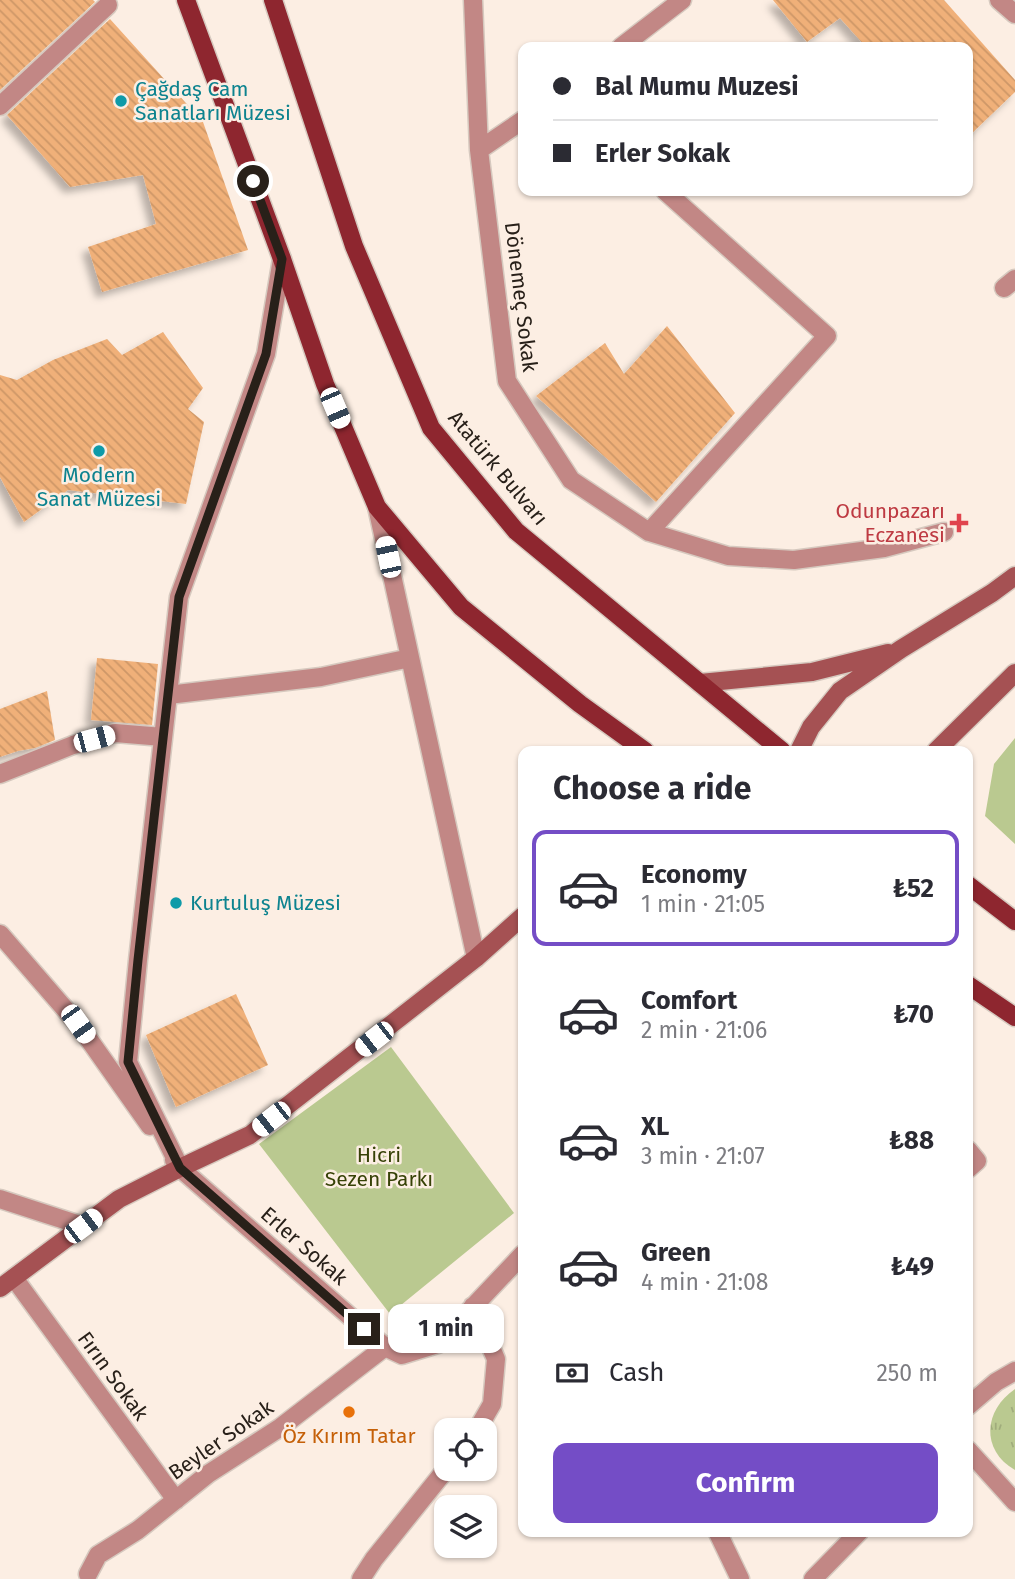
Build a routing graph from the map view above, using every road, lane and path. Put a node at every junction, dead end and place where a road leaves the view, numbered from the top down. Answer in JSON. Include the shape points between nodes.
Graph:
{"nodes":[{"id":1,"x":186,"y":0,"type":"edge"},
{"id":2,"x":273,"y":0,"type":"edge"},
{"id":3,"x":473,"y":0,"type":"edge"},
{"id":4,"x":682,"y":0,"type":"edge"},
{"id":5,"x":999,"y":0,"type":"edge"},
{"id":6,"x":108,"y":5,"type":"dead end"},
{"id":7,"x":1015,"y":14,"type":"edge"},
{"id":8,"x":627,"y":42,"type":"edge"},
{"id":9,"x":0,"y":106,"type":"edge"},
{"id":10,"x":518,"y":123,"type":"edge"},
{"id":11,"x":479,"y":150,"type":"junction"},
{"id":12,"x":671,"y":196,"type":"edge"},
{"id":13,"x":282,"y":259,"type":"junction"},
{"id":14,"x":377,"y":507,"type":"junction"},
{"id":15,"x":944,"y":532,"type":"dead end"},
{"id":16,"x":649,"y":533,"type":"junction"},
{"id":17,"x":1015,"y":576,"type":"edge"},
{"id":18,"x":901,"y":649,"type":"junction"},
{"id":19,"x":410,"y":658,"type":"junction"},
{"id":20,"x":1015,"y":673,"type":"edge"},
{"id":21,"x":700,"y":683,"type":"junction"},
{"id":22,"x":168,"y":695,"type":"junction"},
{"id":23,"x":163,"y":737,"type":"junction"},
{"id":24,"x":638,"y":746,"type":"edge"},
{"id":25,"x":776,"y":746,"type":"edge"},
{"id":26,"x":802,"y":746,"type":"edge"},
{"id":27,"x":941,"y":746,"type":"edge"},
{"id":28,"x":0,"y":774,"type":"edge"},
{"id":29,"x":973,"y":889,"type":"edge"},
{"id":30,"x":518,"y":920,"type":"edge"},
{"id":31,"x":1015,"y":920,"type":"edge"},
{"id":32,"x":0,"y":934,"type":"edge"},
{"id":33,"x":476,"y":958,"type":"junction"},
{"id":34,"x":973,"y":988,"type":"edge"},
{"id":35,"x":1015,"y":1017,"type":"edge"},
{"id":36,"x":180,"y":1168,"type":"junction"},
{"id":37,"x":0,"y":1199,"type":"edge"},
{"id":38,"x":83,"y":1226,"type":"junction"},
{"id":39,"x":518,"y":1264,"type":"edge"},
{"id":40,"x":7,"y":1283,"type":"edge"},
{"id":41,"x":473,"y":1306,"type":"junction"},
{"id":42,"x":385,"y":1347,"type":"junction"},
{"id":43,"x":1015,"y":1371,"type":"edge"},
{"id":44,"x":973,"y":1401,"type":"edge"},
{"id":45,"x":484,"y":1418,"type":"edge"},
{"id":46,"x":973,"y":1456,"type":"edge"},
{"id":47,"x":437,"y":1481,"type":"edge"},
{"id":48,"x":176,"y":1500,"type":"junction"},
{"id":49,"x":1015,"y":1502,"type":"edge"},
{"id":50,"x":719,"y":1537,"type":"edge"},
{"id":51,"x":854,"y":1537,"type":"edge"},
{"id":52,"x":87,"y":1577,"type":"edge"},
{"id":53,"x":361,"y":1579,"type":"edge"},
{"id":54,"x":740,"y":1579,"type":"edge"},
{"id":55,"x":813,"y":1579,"type":"edge"}],
"edges":[{"from":1,"to":13,"type":"main road"},
{"from":2,"to":21,"type":"main road","name":"Atatürk Bulvarı","via":[[354,246],[431,428],[516,531]]},
{"from":3,"to":11,"type":"street","name":"Dönemeç Sokak"},
{"from":4,"to":8,"type":"street"},
{"from":5,"to":7,"type":"street"},
{"from":6,"to":9,"type":"street"},
{"from":10,"to":11,"type":"street"},
{"from":11,"to":16,"type":"street","name":"Dönemeç Sokak","via":[[507,381],[571,480]]},
{"from":12,"to":16,"type":"street","via":[[827,336]]},
{"from":13,"to":14,"type":"main road","via":[[325,384]]},
{"from":13,"to":22,"type":"street","via":[[266,354],[179,597]]},
{"from":14,"to":19,"type":"street"},
{"from":14,"to":24,"type":"main road","via":[[461,607]]},
{"from":15,"to":16,"type":"street","name":"Dönemeç Sokak","via":[[884,548],[794,560],[728,556]]},
{"from":17,"to":18,"type":"street"},
{"from":18,"to":21,"type":"street","via":[[812,672]]},
{"from":18,"to":26,"type":"street","via":[[840,691]]},
{"from":19,"to":22,"type":"street","via":[[321,677]]},
{"from":19,"to":33,"type":"street"},
{"from":20,"to":27,"type":"street"},
{"from":21,"to":25,"type":"main road","name":"Atatürk Bulvarı"},
{"from":22,"to":23,"type":"street"},
{"from":23,"to":28,"type":"street","via":[[115,733]]},
{"from":23,"to":36,"type":"street","via":[[128,1062]]},
{"from":29,"to":31,"type":"main road"},
{"from":30,"to":33,"type":"street"},
{"from":32,"to":36,"type":"street","via":[[78,1024]]},
{"from":33,"to":36,"type":"street","via":[[250,1135]]},
{"from":34,"to":35,"type":"main road"},
{"from":36,"to":38,"type":"street","via":[[119,1199]]},
{"from":36,"to":42,"type":"street","name":"Erler Sokak"},
{"from":37,"to":38,"type":"street"},
{"from":38,"to":40,"type":"street"},
{"from":39,"to":41,"type":"street"},
{"from":40,"to":48,"type":"street","name":"Fırın Sokak"},
{"from":41,"to":42,"type":"street","name":"Erler Sokak","via":[[438,1344],[402,1355]]},
{"from":41,"to":45,"type":"street","via":[[496,1359],[492,1404]]},
{"from":42,"to":48,"type":"street","name":"Beyler Sokak"},
{"from":43,"to":44,"type":"street"},
{"from":46,"to":49,"type":"street"},
{"from":47,"to":53,"type":"street"},
{"from":48,"to":52,"type":"street","name":"Beyler Sokak","via":[[98,1555]]},
{"from":50,"to":54,"type":"street"},
{"from":51,"to":55,"type":"street"}]}
